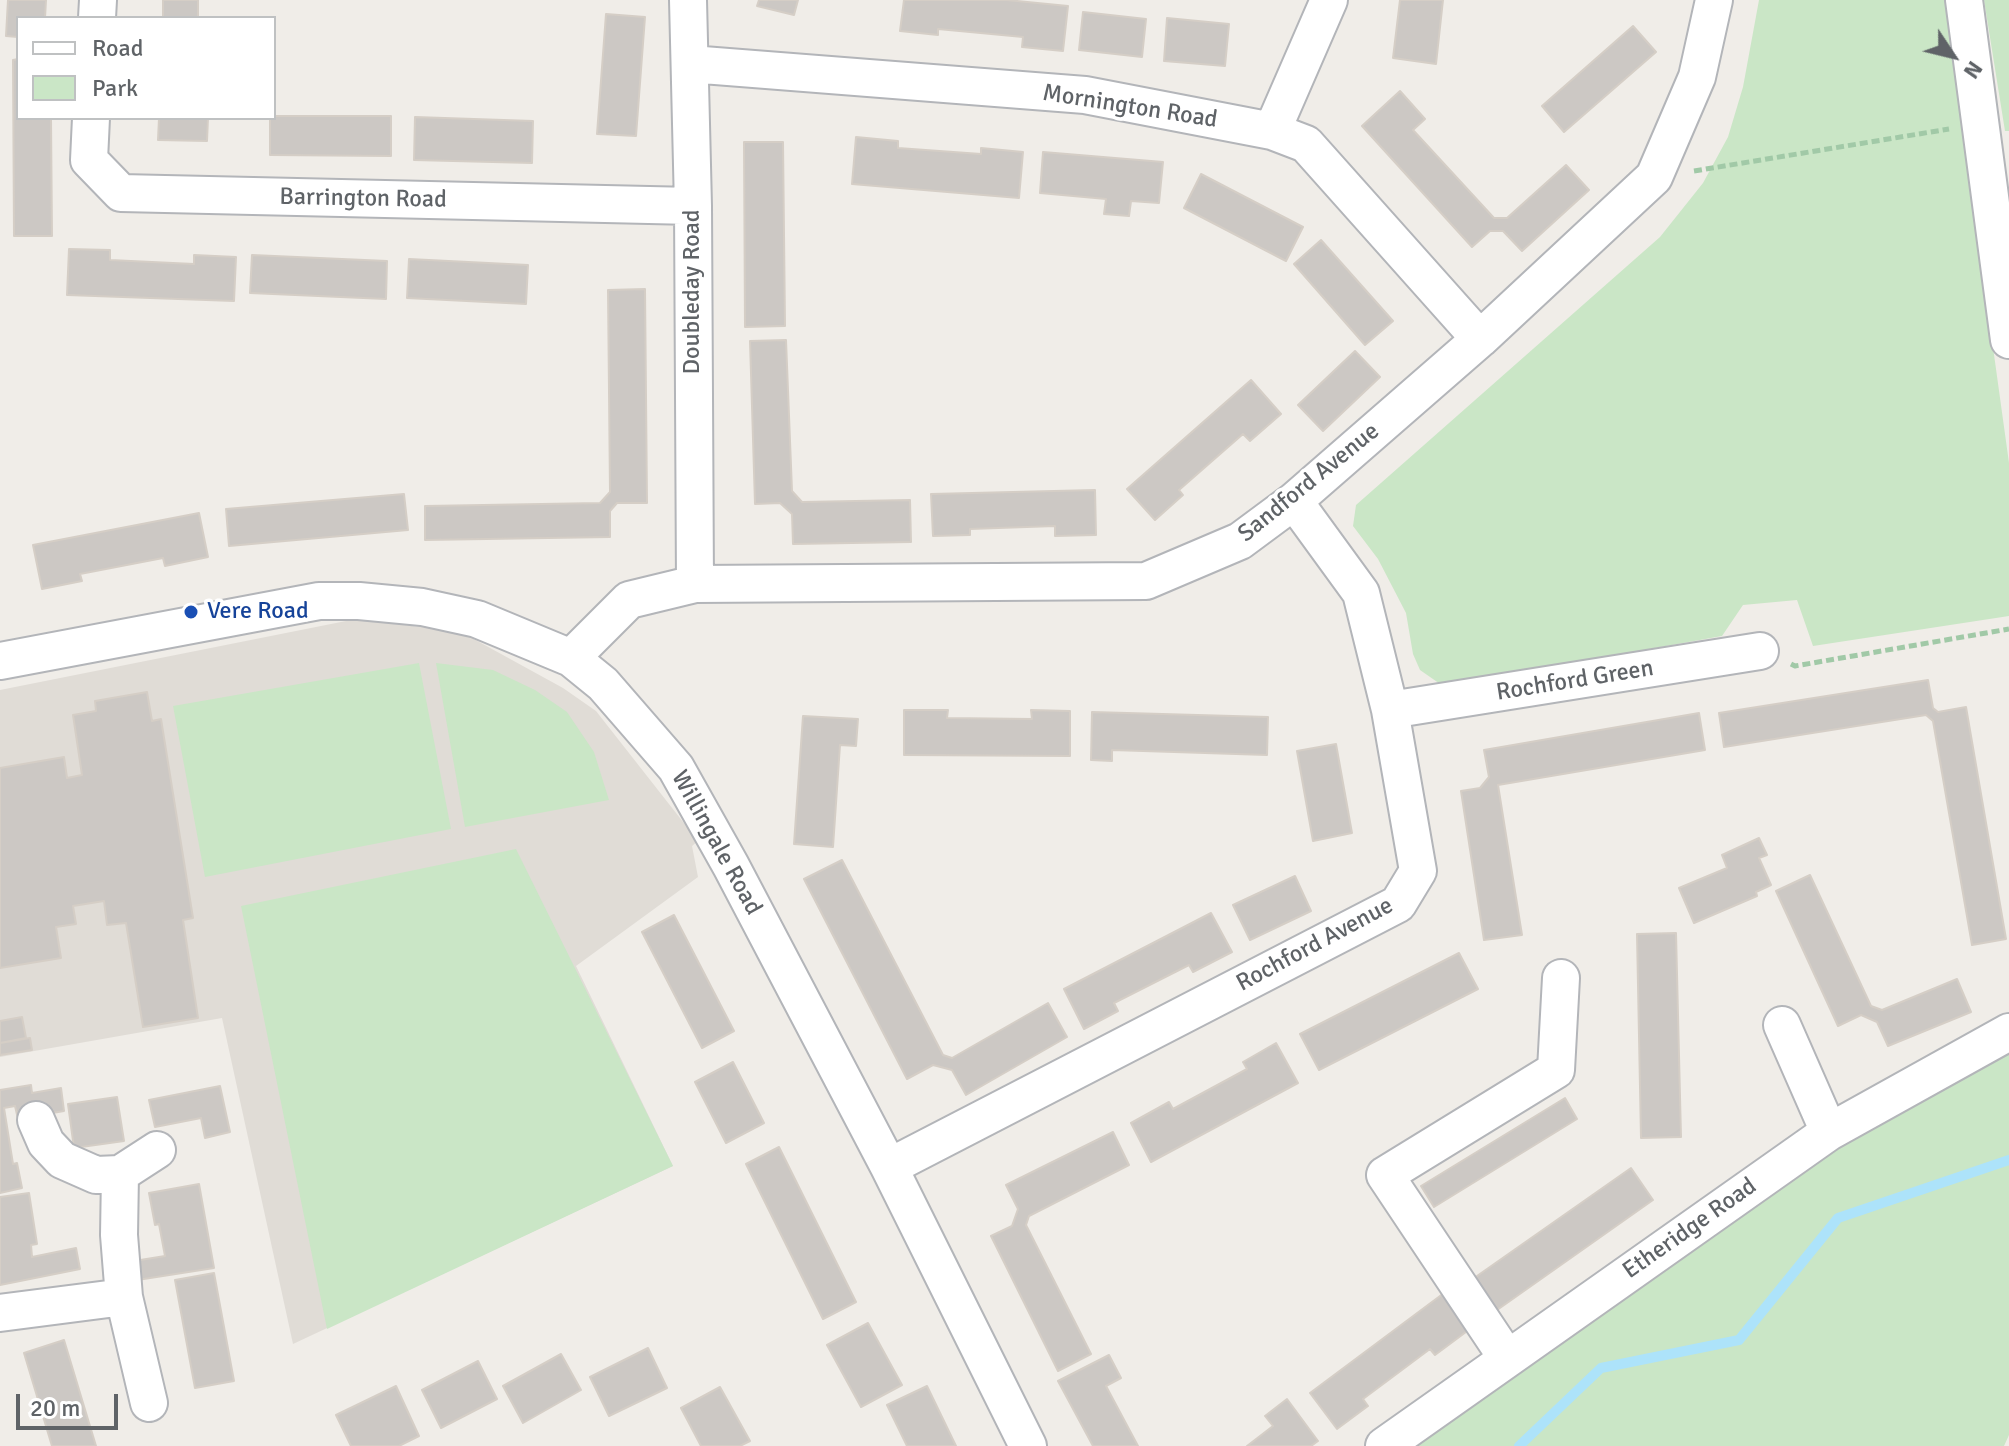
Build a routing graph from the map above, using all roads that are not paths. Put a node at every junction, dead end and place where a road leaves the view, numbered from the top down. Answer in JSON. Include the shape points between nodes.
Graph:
{"nodes":[{"id":1,"x":688,"y":0,"type":"edge"},
{"id":2,"x":1329,"y":0,"type":"edge"},
{"id":3,"x":1714,"y":0,"type":"edge"},
{"id":4,"x":1964,"y":0,"type":"edge"},
{"id":5,"x":690,"y":64,"type":"junction"},
{"id":6,"x":91,"y":120,"type":"edge"},
{"id":7,"x":1272,"y":131,"type":"junction"},
{"id":8,"x":1992,"y":142,"type":"edge"},
{"id":9,"x":693,"y":206,"type":"junction"},
{"id":10,"x":1480,"y":339,"type":"junction"},
{"id":11,"x":2009,"y":340,"type":"edge"},
{"id":12,"x":1294,"y":501,"type":"junction"},
{"id":13,"x":695,"y":584,"type":"junction"},
{"id":14,"x":1760,"y":651,"type":"road end"},
{"id":15,"x":571,"y":658,"type":"junction"},
{"id":16,"x":0,"y":661,"type":"edge"},
{"id":17,"x":1390,"y":710,"type":"junction"},
{"id":18,"x":1561,"y":978,"type":"dead end"},
{"id":19,"x":1782,"y":1025,"type":"dead end"},
{"id":20,"x":2009,"y":1032,"type":"edge"},
{"id":21,"x":36,"y":1120,"type":"dead end"},
{"id":22,"x":1829,"y":1132,"type":"junction"},
{"id":23,"x":157,"y":1150,"type":"dead end"},
{"id":24,"x":889,"y":1167,"type":"junction"},
{"id":25,"x":120,"y":1174,"type":"junction"},
{"id":26,"x":124,"y":1297,"type":"junction"},
{"id":27,"x":0,"y":1313,"type":"edge"},
{"id":28,"x":1507,"y":1358,"type":"junction"},
{"id":29,"x":149,"y":1403,"type":"dead end"},
{"id":30,"x":1028,"y":1446,"type":"edge"},
{"id":31,"x":1384,"y":1446,"type":"edge"}],
"edges":[{"from":1,"to":5,"type":"street","name":"Doubleday Road"},
{"from":2,"to":7,"type":"street"},
{"from":3,"to":10,"type":"street","name":"Sandford Avenue","via":[[1697,77],[1654,177]]},
{"from":4,"to":8,"type":"street"},
{"from":5,"to":7,"type":"street","name":"Mornington Road","via":[[1085,95]]},
{"from":5,"to":9,"type":"street","name":"Doubleday Road"},
{"from":6,"to":9,"type":"street","name":"Barrington Road","via":[[89,160],[121,193]]},
{"from":7,"to":10,"type":"street","name":"Mornington Road","via":[[1306,144]]},
{"from":8,"to":11,"type":"street"},
{"from":9,"to":13,"type":"street","name":"Doubleday Road"},
{"from":10,"to":12,"type":"street","name":"Sandford Avenue"},
{"from":12,"to":13,"type":"street","name":"Sandford Avenue","via":[[1240,541],[1146,581]]},
{"from":12,"to":17,"type":"street","name":"Rochford Avenue","via":[[1361,593]]},
{"from":13,"to":15,"type":"street","name":"Sandford Avenue","via":[[629,600]]},
{"from":14,"to":17,"type":"street","name":"Rochford Green"},
{"from":15,"to":16,"type":"street","name":"Willingale Road","via":[[477,619],[422,607],[319,601]]},
{"from":15,"to":24,"type":"street","name":"Willingale Road","via":[[603,684],[676,768]]},
{"from":17,"to":24,"type":"street","name":"Rochford Avenue","via":[[1418,871],[1398,904]]},
{"from":18,"to":28,"type":"street","via":[[1556,1070],[1385,1175]]},
{"from":19,"to":22,"type":"street"},
{"from":20,"to":22,"type":"street","name":"Etheridge Road"},
{"from":21,"to":25,"type":"street","via":[[46,1143],[62,1160],[96,1175]]},
{"from":22,"to":28,"type":"street","name":"Etheridge Road"},
{"from":23,"to":25,"type":"street"},
{"from":24,"to":30,"type":"street","name":"Willingale Road"},
{"from":25,"to":26,"type":"street"},
{"from":26,"to":27,"type":"street"},
{"from":26,"to":29,"type":"street"},
{"from":28,"to":31,"type":"street","name":"Etheridge Road"}]}
